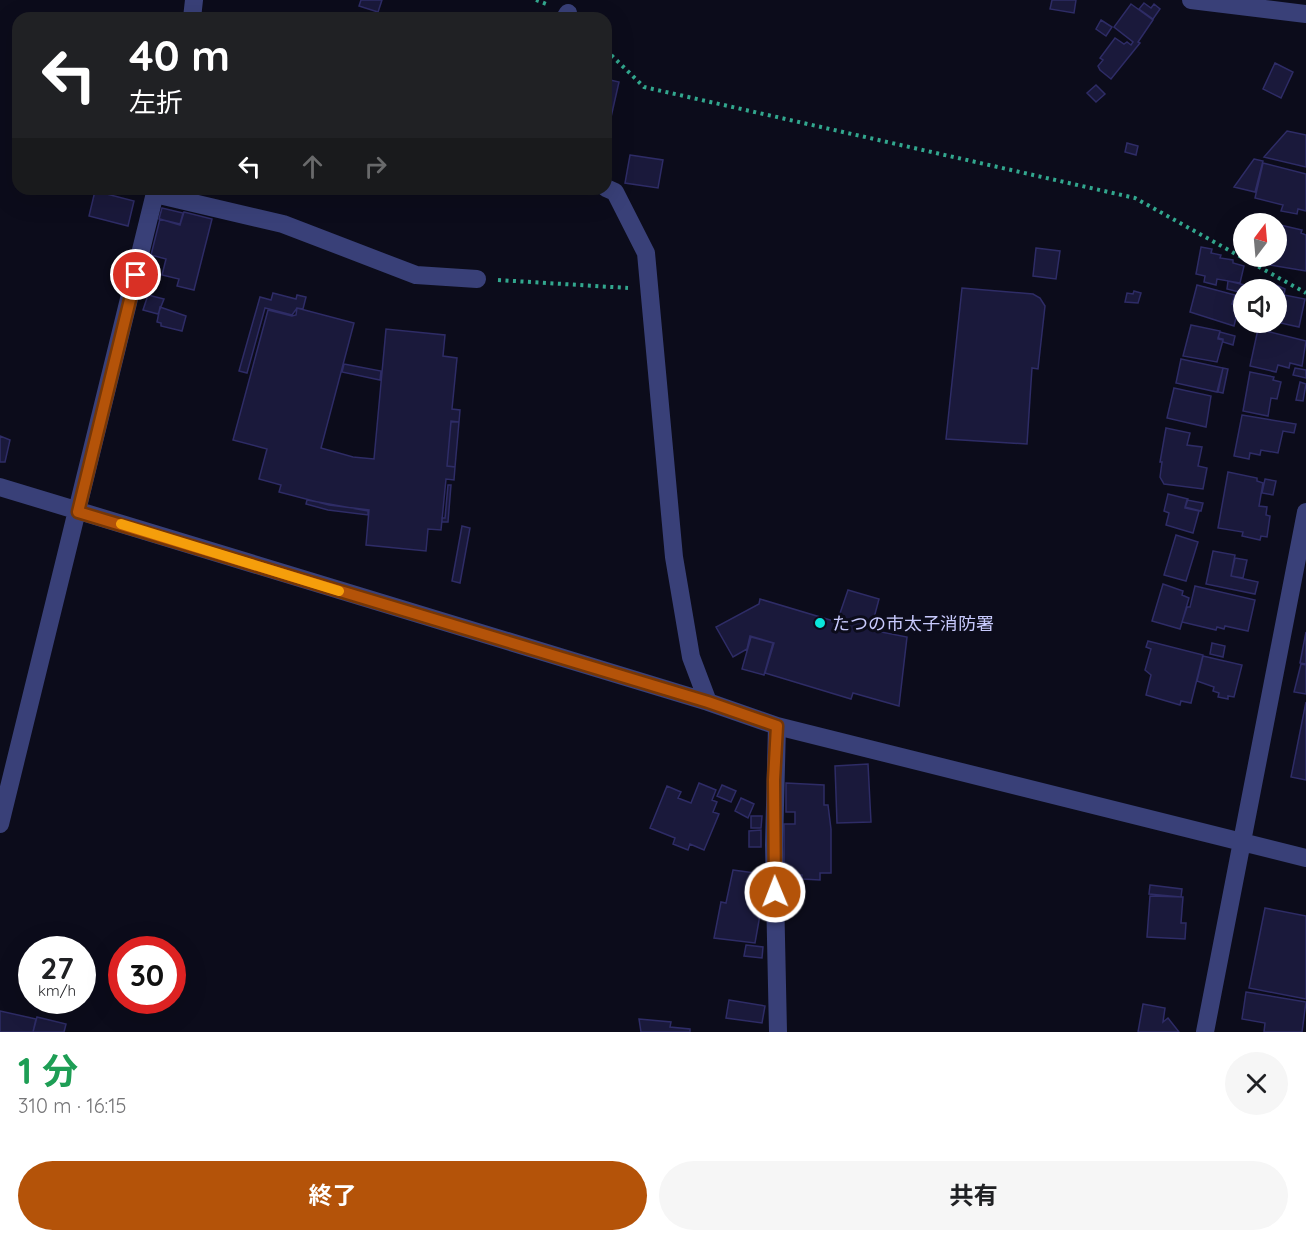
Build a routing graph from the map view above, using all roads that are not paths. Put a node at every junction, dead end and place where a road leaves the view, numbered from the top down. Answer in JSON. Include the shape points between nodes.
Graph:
{"nodes":[{"id":1,"x":1191,"y":0,"type":"edge"},
{"id":2,"x":1306,"y":14,"type":"edge"},
{"id":3,"x":612,"y":191,"type":"edge"},
{"id":4,"x":155,"y":195,"type":"edge"},
{"id":5,"x":171,"y":195,"type":"edge"},
{"id":6,"x":477,"y":279,"type":"road end"},
{"id":7,"x":0,"y":487,"type":"edge"},
{"id":8,"x":78,"y":512,"type":"junction"},
{"id":9,"x":1306,"y":512,"type":"edge"},
{"id":10,"x":708,"y":702,"type":"junction"},
{"id":11,"x":777,"y":726,"type":"junction"},
{"id":12,"x":0,"y":824,"type":"edge"},
{"id":13,"x":1240,"y":842,"type":"junction"},
{"id":14,"x":1306,"y":858,"type":"edge"},
{"id":15,"x":778,"y":1032,"type":"edge"},
{"id":16,"x":1205,"y":1032,"type":"edge"}],
"edges":[{"from":1,"to":2,"type":"street"},
{"from":3,"to":10,"type":"street","via":[[646,253],[674,557],[691,657]]},
{"from":4,"to":8,"type":"street"},
{"from":5,"to":6,"type":"street","via":[[283,224],[416,275]]},
{"from":7,"to":8,"type":"street"},
{"from":8,"to":10,"type":"street"},
{"from":8,"to":12,"type":"street"},
{"from":9,"to":13,"type":"street"},
{"from":10,"to":11,"type":"street"},
{"from":11,"to":13,"type":"street"},
{"from":11,"to":15,"type":"street","via":[[774,845]]},
{"from":13,"to":14,"type":"street"},
{"from":13,"to":16,"type":"street"}]}
